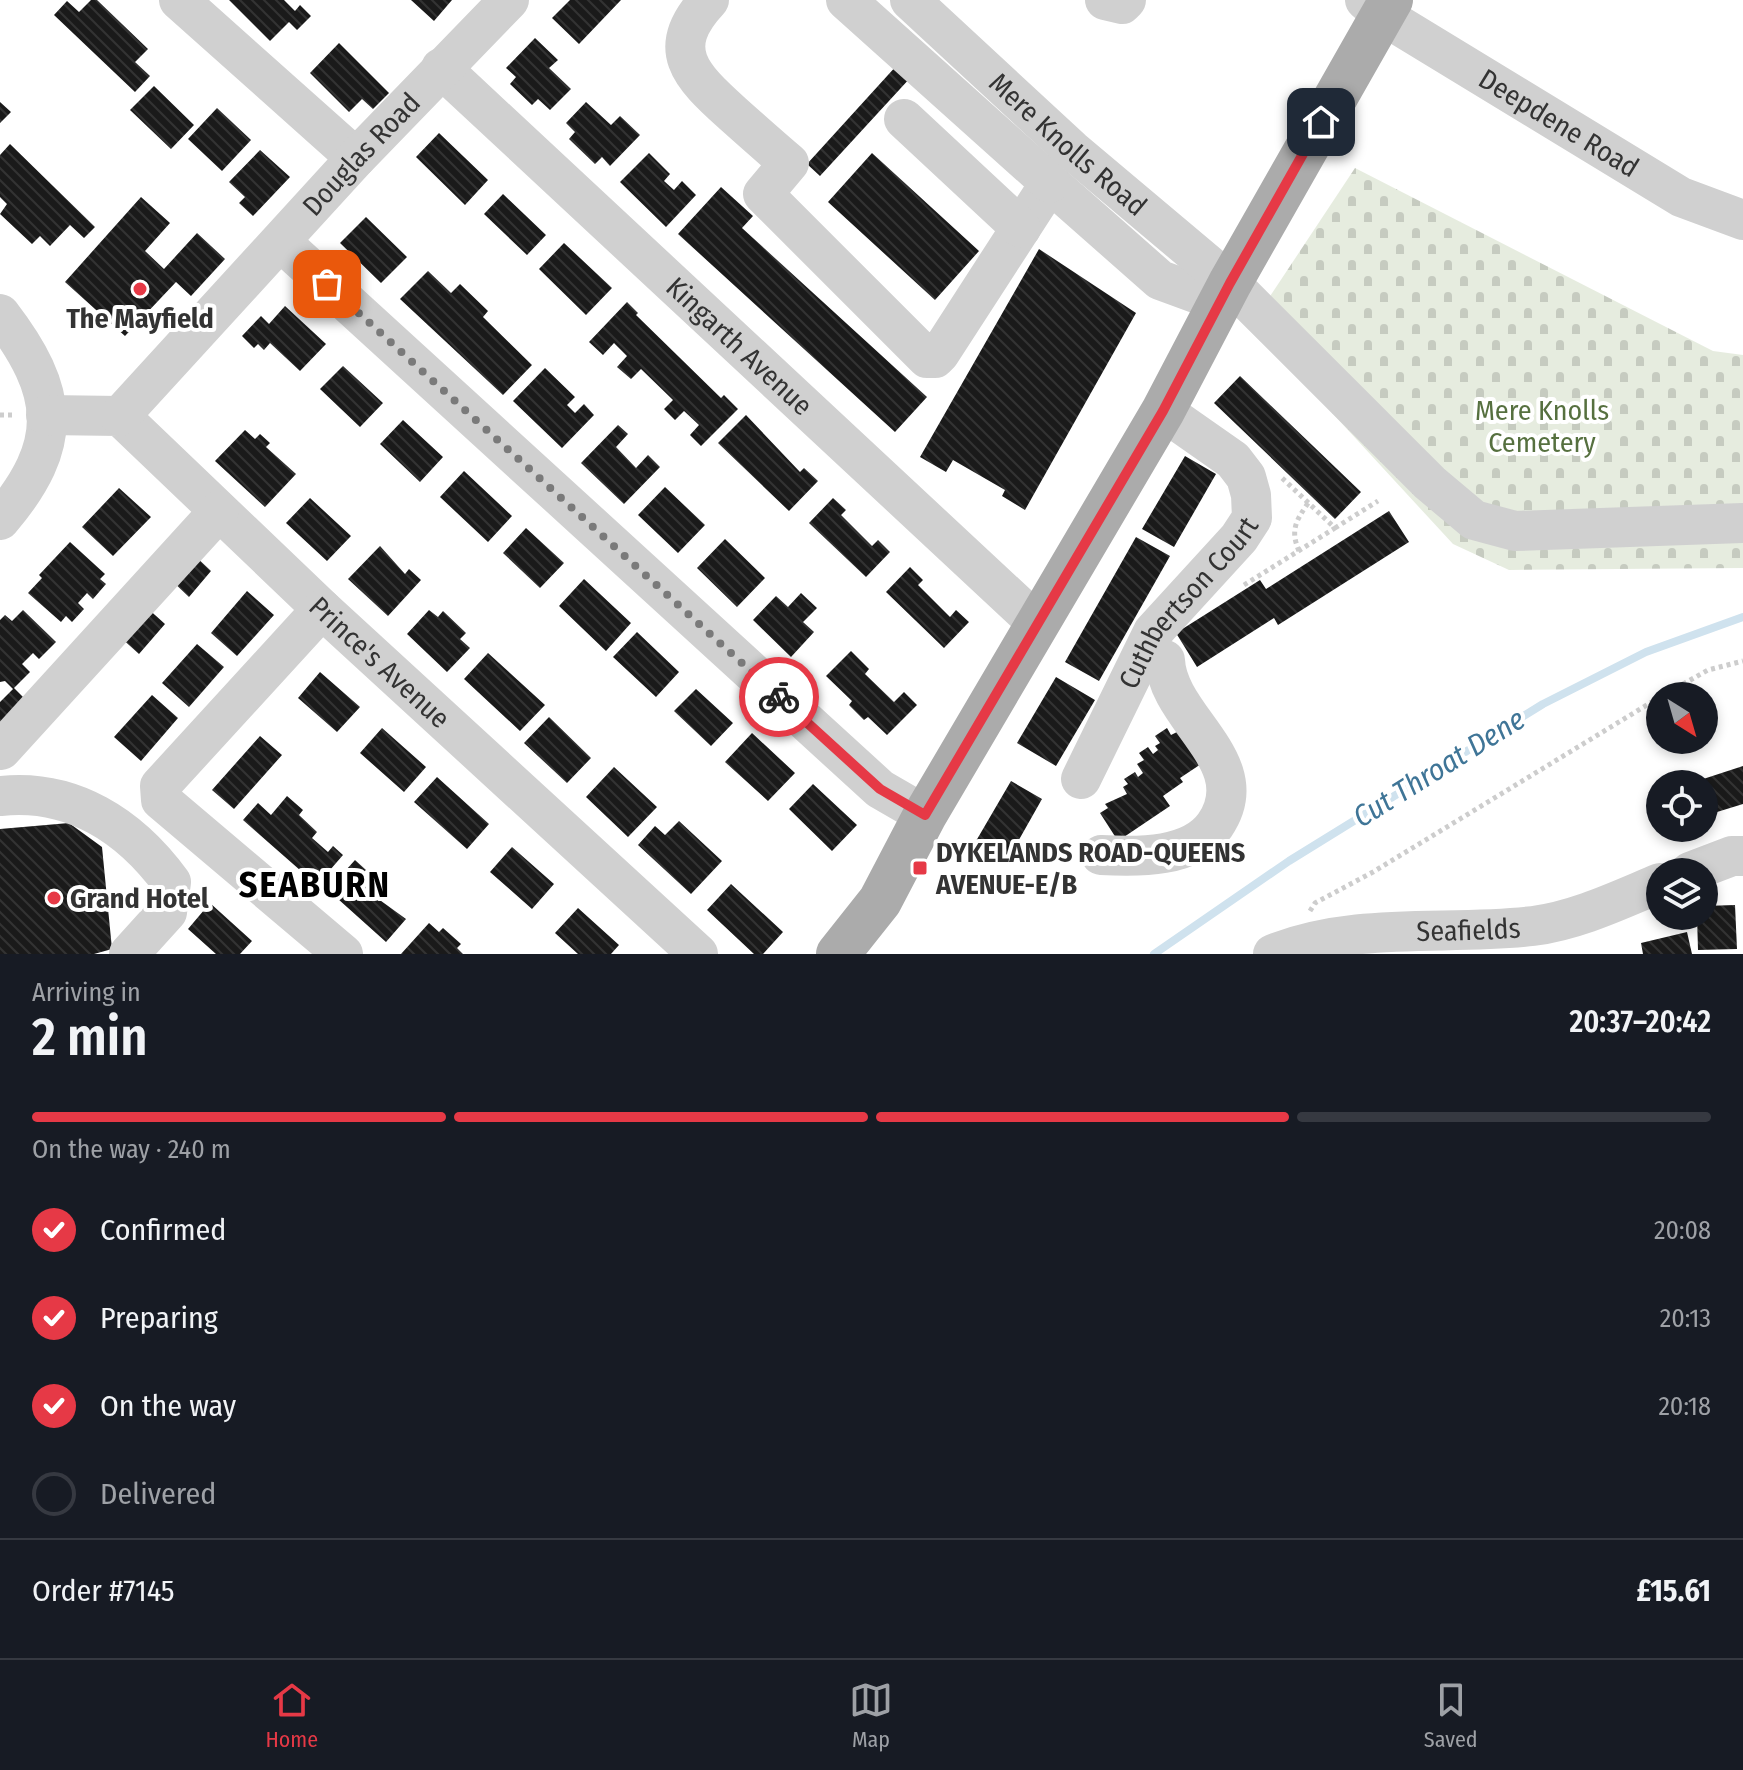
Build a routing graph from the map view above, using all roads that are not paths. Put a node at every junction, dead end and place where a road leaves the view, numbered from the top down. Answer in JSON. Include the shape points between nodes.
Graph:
{"nodes":[{"id":1,"x":179,"y":0,"type":"edge"},
{"id":2,"x":509,"y":0,"type":"edge"},
{"id":3,"x":709,"y":0,"type":"edge"},
{"id":4,"x":846,"y":0,"type":"edge"},
{"id":5,"x":910,"y":0,"type":"edge"},
{"id":6,"x":1379,"y":5,"type":"edge"},
{"id":7,"x":441,"y":68,"type":"junction"},
{"id":8,"x":904,"y":119,"type":"dead end"},
{"id":9,"x":356,"y":158,"type":"junction"},
{"id":10,"x":1050,"y":183,"type":"junction"},
{"id":11,"x":1743,"y":220,"type":"edge"},
{"id":12,"x":1021,"y":228,"type":"junction"},
{"id":13,"x":281,"y":242,"type":"junction"},
{"id":14,"x":1225,"y":292,"type":"junction"},
{"id":15,"x":0,"y":314,"type":"edge"},
{"id":16,"x":44,"y":400,"type":"junction"},
{"id":17,"x":1163,"y":411,"type":"junction"},
{"id":18,"x":120,"y":416,"type":"junction"},
{"id":19,"x":219,"y":511,"type":"junction"},
{"id":20,"x":0,"y":520,"type":"edge"},
{"id":21,"x":1743,"y":523,"type":"edge"},
{"id":22,"x":322,"y":609,"type":"junction"},
{"id":23,"x":1037,"y":623,"type":"junction"},
{"id":24,"x":1163,"y":659,"type":"junction"},
{"id":25,"x":1,"y":750,"type":"edge"},
{"id":26,"x":1081,"y":779,"type":"dead end"},
{"id":27,"x":0,"y":796,"type":"edge"},
{"id":28,"x":925,"y":815,"type":"junction"},
{"id":29,"x":1101,"y":855,"type":"dead end"},
{"id":30,"x":1743,"y":856,"type":"edge"},
{"id":31,"x":1718,"y":861,"type":"edge"},
{"id":32,"x":1646,"y":889,"type":"edge"},
{"id":33,"x":1288,"y":948,"type":"edge"},
{"id":34,"x":853,"y":950,"type":"edge"},
{"id":35,"x":129,"y":954,"type":"edge"},
{"id":36,"x":343,"y":954,"type":"edge"},
{"id":37,"x":698,"y":954,"type":"edge"}],
"edges":[{"from":1,"to":9,"type":"street"},
{"from":2,"to":7,"type":"street","name":"Douglas Road"},
{"from":3,"to":12,"type":"street","via":[[694,16],[685,40],[687,64],[699,84],[789,163],[763,194],[922,354],[935,358],[940,353]]},
{"from":4,"to":10,"type":"street"},
{"from":5,"to":14,"type":"street","name":"Mere Knolls Road"},
{"from":6,"to":11,"type":"street","name":"Deepdene Road","via":[[1681,197]]},
{"from":6,"to":14,"type":"main road"},
{"from":7,"to":9,"type":"street","name":"Douglas Road"},
{"from":7,"to":23,"type":"street","name":"Kingarth Avenue"},
{"from":8,"to":12,"type":"street"},
{"from":9,"to":13,"type":"street","name":"Douglas Road"},
{"from":10,"to":12,"type":"street"},
{"from":10,"to":14,"type":"street","via":[[1160,280]]},
{"from":13,"to":18,"type":"street","name":"Douglas Road"},
{"from":13,"to":28,"type":"street","via":[[880,789]]},
{"from":14,"to":17,"type":"main road"},
{"from":14,"to":21,"type":"street","name":"Mere Knolls Road","via":[[1474,520],[1515,531]]},
{"from":15,"to":16,"type":"street","via":[[26,347]]},
{"from":16,"to":18,"type":"street"},
{"from":16,"to":20,"type":"street","via":[[42,456],[28,488]]},
{"from":17,"to":23,"type":"main road"},
{"from":17,"to":24,"type":"street","name":"Cuthbertson Court","via":[[1233,460],[1246,477],[1252,518],[1153,632]]},
{"from":18,"to":19,"type":"street","name":"Prince's Avenue"},
{"from":19,"to":22,"type":"street","name":"Prince's Avenue"},
{"from":19,"to":25,"type":"street"},
{"from":22,"to":36,"type":"street","via":[[160,786],[161,800]]},
{"from":22,"to":37,"type":"street","name":"Prince's Avenue"},
{"from":23,"to":28,"type":"main road"},
{"from":24,"to":26,"type":"street","name":"Cuthbertson Court"},
{"from":24,"to":29,"type":"street","via":[[1166,681],[1216,756],[1230,790],[1223,813],[1207,837],[1189,849]]},
{"from":27,"to":35,"type":"street","via":[[26,793],[92,810],[147,849],[171,882],[167,912]]},
{"from":28,"to":34,"type":"main road"},
{"from":30,"to":31,"type":"street"},
{"from":32,"to":33,"type":"street","name":"Seafields","via":[[1593,911],[1535,926],[1402,929]]}]}
